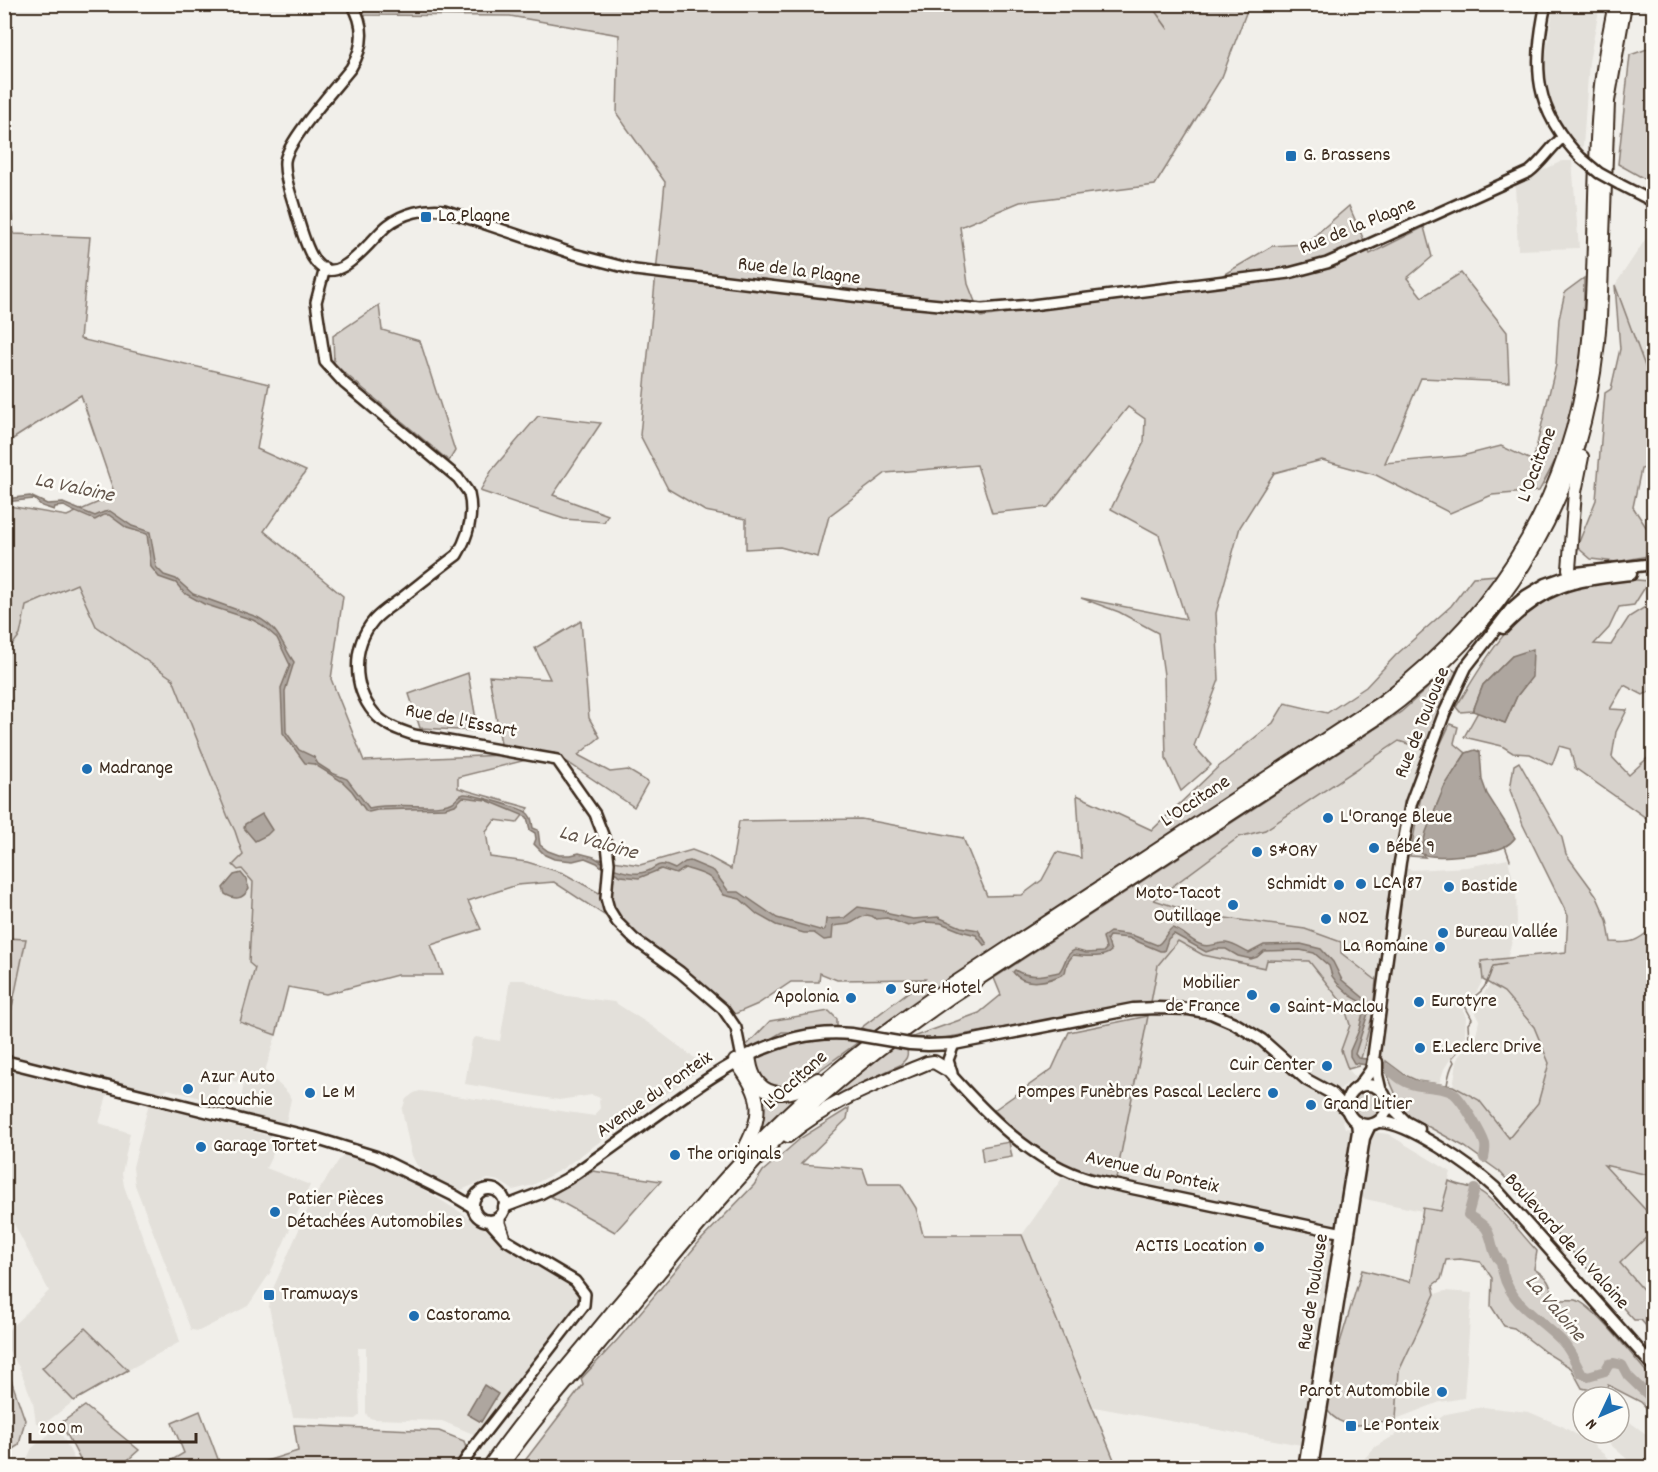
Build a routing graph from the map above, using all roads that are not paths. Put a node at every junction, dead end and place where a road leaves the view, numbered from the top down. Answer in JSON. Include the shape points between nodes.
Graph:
{"nodes":[{"id":1,"x":352,"y":4,"type":"edge"},
{"id":2,"x":1546,"y":4,"type":"edge"},
{"id":3,"x":1615,"y":4,"type":"edge"},
{"id":4,"x":1625,"y":4,"type":"edge"},
{"id":5,"x":1562,"y":138,"type":"junction"},
{"id":6,"x":1653,"y":202,"type":"edge"},
{"id":7,"x":325,"y":268,"type":"junction"},
{"id":8,"x":1589,"y":408,"type":"junction"},
{"id":9,"x":1653,"y":566,"type":"edge"},
{"id":10,"x":1571,"y":570,"type":"junction"},
{"id":11,"x":1599,"y":570,"type":"junction"},
{"id":12,"x":1503,"y":623,"type":"junction"},
{"id":13,"x":954,"y":1044,"type":"junction"},
{"id":14,"x":742,"y":1058,"type":"junction"},
{"id":15,"x":4,"y":1061,"type":"edge"},
{"id":16,"x":847,"y":1062,"type":"junction"},
{"id":17,"x":946,"y":1069,"type":"joint"},
{"id":18,"x":958,"y":1083,"type":"junction"},
{"id":19,"x":1356,"y":1088,"type":"junction"},
{"id":20,"x":1380,"y":1088,"type":"junction"},
{"id":21,"x":1331,"y":1093,"type":"junction"},
{"id":22,"x":1388,"y":1104,"type":"junction"},
{"id":23,"x":1347,"y":1110,"type":"junction"},
{"id":24,"x":1357,"y":1122,"type":"junction"},
{"id":25,"x":1374,"y":1124,"type":"junction"},
{"id":26,"x":756,"y":1160,"type":"junction"},
{"id":27,"x":731,"y":1172,"type":"junction"},
{"id":28,"x":453,"y":1195,"type":"junction"},
{"id":29,"x":476,"y":1196,"type":"junction"},
{"id":30,"x":501,"y":1196,"type":"junction"},
{"id":31,"x":523,"y":1199,"type":"junction"},
{"id":32,"x":473,"y":1207,"type":"junction"},
{"id":33,"x":502,"y":1211,"type":"junction"},
{"id":34,"x":488,"y":1220,"type":"junction"},
{"id":35,"x":1346,"y":1234,"type":"junction"},
{"id":36,"x":506,"y":1240,"type":"junction"},
{"id":37,"x":1653,"y":1357,"type":"edge"},
{"id":38,"x":1653,"y":1367,"type":"edge"},
{"id":39,"x":1314,"y":1431,"type":"junction"},
{"id":40,"x":460,"y":1467,"type":"edge"},
{"id":41,"x":488,"y":1467,"type":"edge"},
{"id":42,"x":500,"y":1467,"type":"edge"},
{"id":43,"x":1305,"y":1467,"type":"edge"},
{"id":44,"x":1312,"y":1467,"type":"edge"}],
"edges":[{"from":1,"to":7,"type":"street","via":[[361,24],[358,55],[297,137],[286,159],[292,199],[312,257]]},
{"from":2,"to":5,"type":"street","via":[[1538,51],[1539,83]]},
{"from":3,"to":16,"type":"highway","name":"L'Occitane","via":[[1599,106],[1590,330],[1581,395],[1567,451],[1550,496],[1498,587],[1432,662],[1382,702],[938,994]]},
{"from":4,"to":8,"type":"highway","name":"L'Occitane","via":[[1608,101],[1598,353]]},
{"from":5,"to":6,"type":"street","bridge":true,"via":[[1599,173]]},
{"from":5,"to":7,"type":"street","name":"Rue de la Plagne","via":[[1524,175],[1327,263],[1289,273],[1032,305],[982,309],[635,270],[432,209],[402,216],[387,225],[346,266]]},
{"from":7,"to":14,"type":"street","name":"Rue de l'Essart","via":[[316,302],[325,362],[344,383],[458,478],[469,493],[470,519],[458,555],[375,618],[365,633],[358,657],[362,695],[375,714],[394,728],[414,735],[557,760],[595,814],[607,845],[606,898],[617,922],[723,1009],[733,1021]]},
{"from":8,"to":10,"type":"highway","via":[[1575,492]]},
{"from":8,"to":26,"type":"highway","name":"L'Occitane","via":[[1557,503],[1523,568],[1485,620],[1435,672],[1357,732],[896,1035],[819,1098]]},
{"from":9,"to":10,"type":"main road","name":"Rue de Toulouse","via":[[1631,574],[1589,579]]},
{"from":9,"to":11,"type":"main road","name":"Rue de Toulouse"},
{"from":10,"to":11,"type":"main road"},
{"from":10,"to":11,"type":"main road","name":"Rue de Toulouse"},
{"from":10,"to":12,"type":"main road","name":"Rue de Toulouse"},
{"from":12,"to":19,"type":"main road","name":"Rue de Toulouse","via":[[1474,655],[1455,688],[1411,803],[1373,1060],[1371,1070]]},
{"from":12,"to":20,"type":"main road","name":"Rue de Toulouse","via":[[1460,687],[1418,800],[1376,1070]]},
{"from":13,"to":14,"type":"main road","name":"Avenue du Ponteix","bridge":true,"via":[[918,1045],[831,1034],[784,1041]]},
{"from":13,"to":18,"type":"street","via":[[948,1060]]},
{"from":13,"to":21,"type":"main road","via":[[1132,1010],[1182,1008],[1211,1014],[1242,1027],[1307,1080]]},
{"from":14,"to":16,"type":"highway","via":[[765,1088],[781,1093],[808,1086]]},
{"from":14,"to":27,"type":"highway","via":[[758,1111],[752,1135]]},
{"from":14,"to":31,"type":"main road","name":"Avenue du Ponteix","via":[[567,1179]]},
{"from":15,"to":28,"type":"main road","via":[[345,1147],[389,1162]]},
{"from":16,"to":27,"type":"highway","name":"L'Occitane","via":[[775,1126]]},
{"from":17,"to":18,"type":"street","name":"Avenue du Ponteix"},
{"from":17,"to":26,"type":"highway","via":[[934,1062],[927,1063],[876,1083],[808,1122],[766,1157]]},
{"from":18,"to":35,"type":"street","name":"Avenue du Ponteix","via":[[1022,1144],[1070,1173]]},
{"from":19,"to":20,"type":"main road"},
{"from":19,"to":21,"type":"main road"},
{"from":19,"to":23,"type":"main road","name":"Rue de Toulouse","via":[[1348,1096]]},
{"from":20,"to":22,"type":"main road","name":"Rue de Toulouse"},
{"from":21,"to":23,"type":"main road"},
{"from":22,"to":25,"type":"main road","name":"Rue de Toulouse","via":[[1384,1117]]},
{"from":22,"to":37,"type":"main road","name":"Boulevard de la Valoine","via":[[1406,1122],[1450,1146],[1499,1181]]},
{"from":23,"to":24,"type":"main road"},
{"from":24,"to":25,"type":"main road"},
{"from":24,"to":35,"type":"main road","name":"Rue de Toulouse"},
{"from":25,"to":35,"type":"main road","name":"Rue de Toulouse","via":[[1364,1138]]},
{"from":25,"to":38,"type":"main road","name":"Boulevard de la Valoine","via":[[1392,1123],[1447,1151],[1496,1188]]},
{"from":26,"to":42,"type":"highway","name":"L'Occitane","via":[[536,1419]]},
{"from":27,"to":41,"type":"highway","name":"L'Occitane"},
{"from":28,"to":29,"type":"main road"},
{"from":28,"to":32,"type":"main road"},
{"from":29,"to":30,"type":"main road","via":[[489,1189]]},
{"from":29,"to":32,"type":"main road"},
{"from":30,"to":31,"type":"main road","name":"Avenue du Ponteix"},
{"from":30,"to":33,"type":"main road"},
{"from":31,"to":33,"type":"main road","name":"Avenue du Ponteix"},
{"from":32,"to":34,"type":"main road","via":[[478,1216]]},
{"from":33,"to":34,"type":"main road"},
{"from":33,"to":36,"type":"street","via":[[500,1223]]},
{"from":34,"to":36,"type":"street"},
{"from":35,"to":39,"type":"main road","name":"Rue de Toulouse"},
{"from":36,"to":40,"type":"street","via":[[575,1281],[585,1294],[584,1305]]},
{"from":39,"to":43,"type":"main road","name":"Rue de Toulouse"},
{"from":39,"to":44,"type":"main road","name":"Rue de Toulouse"}]}
